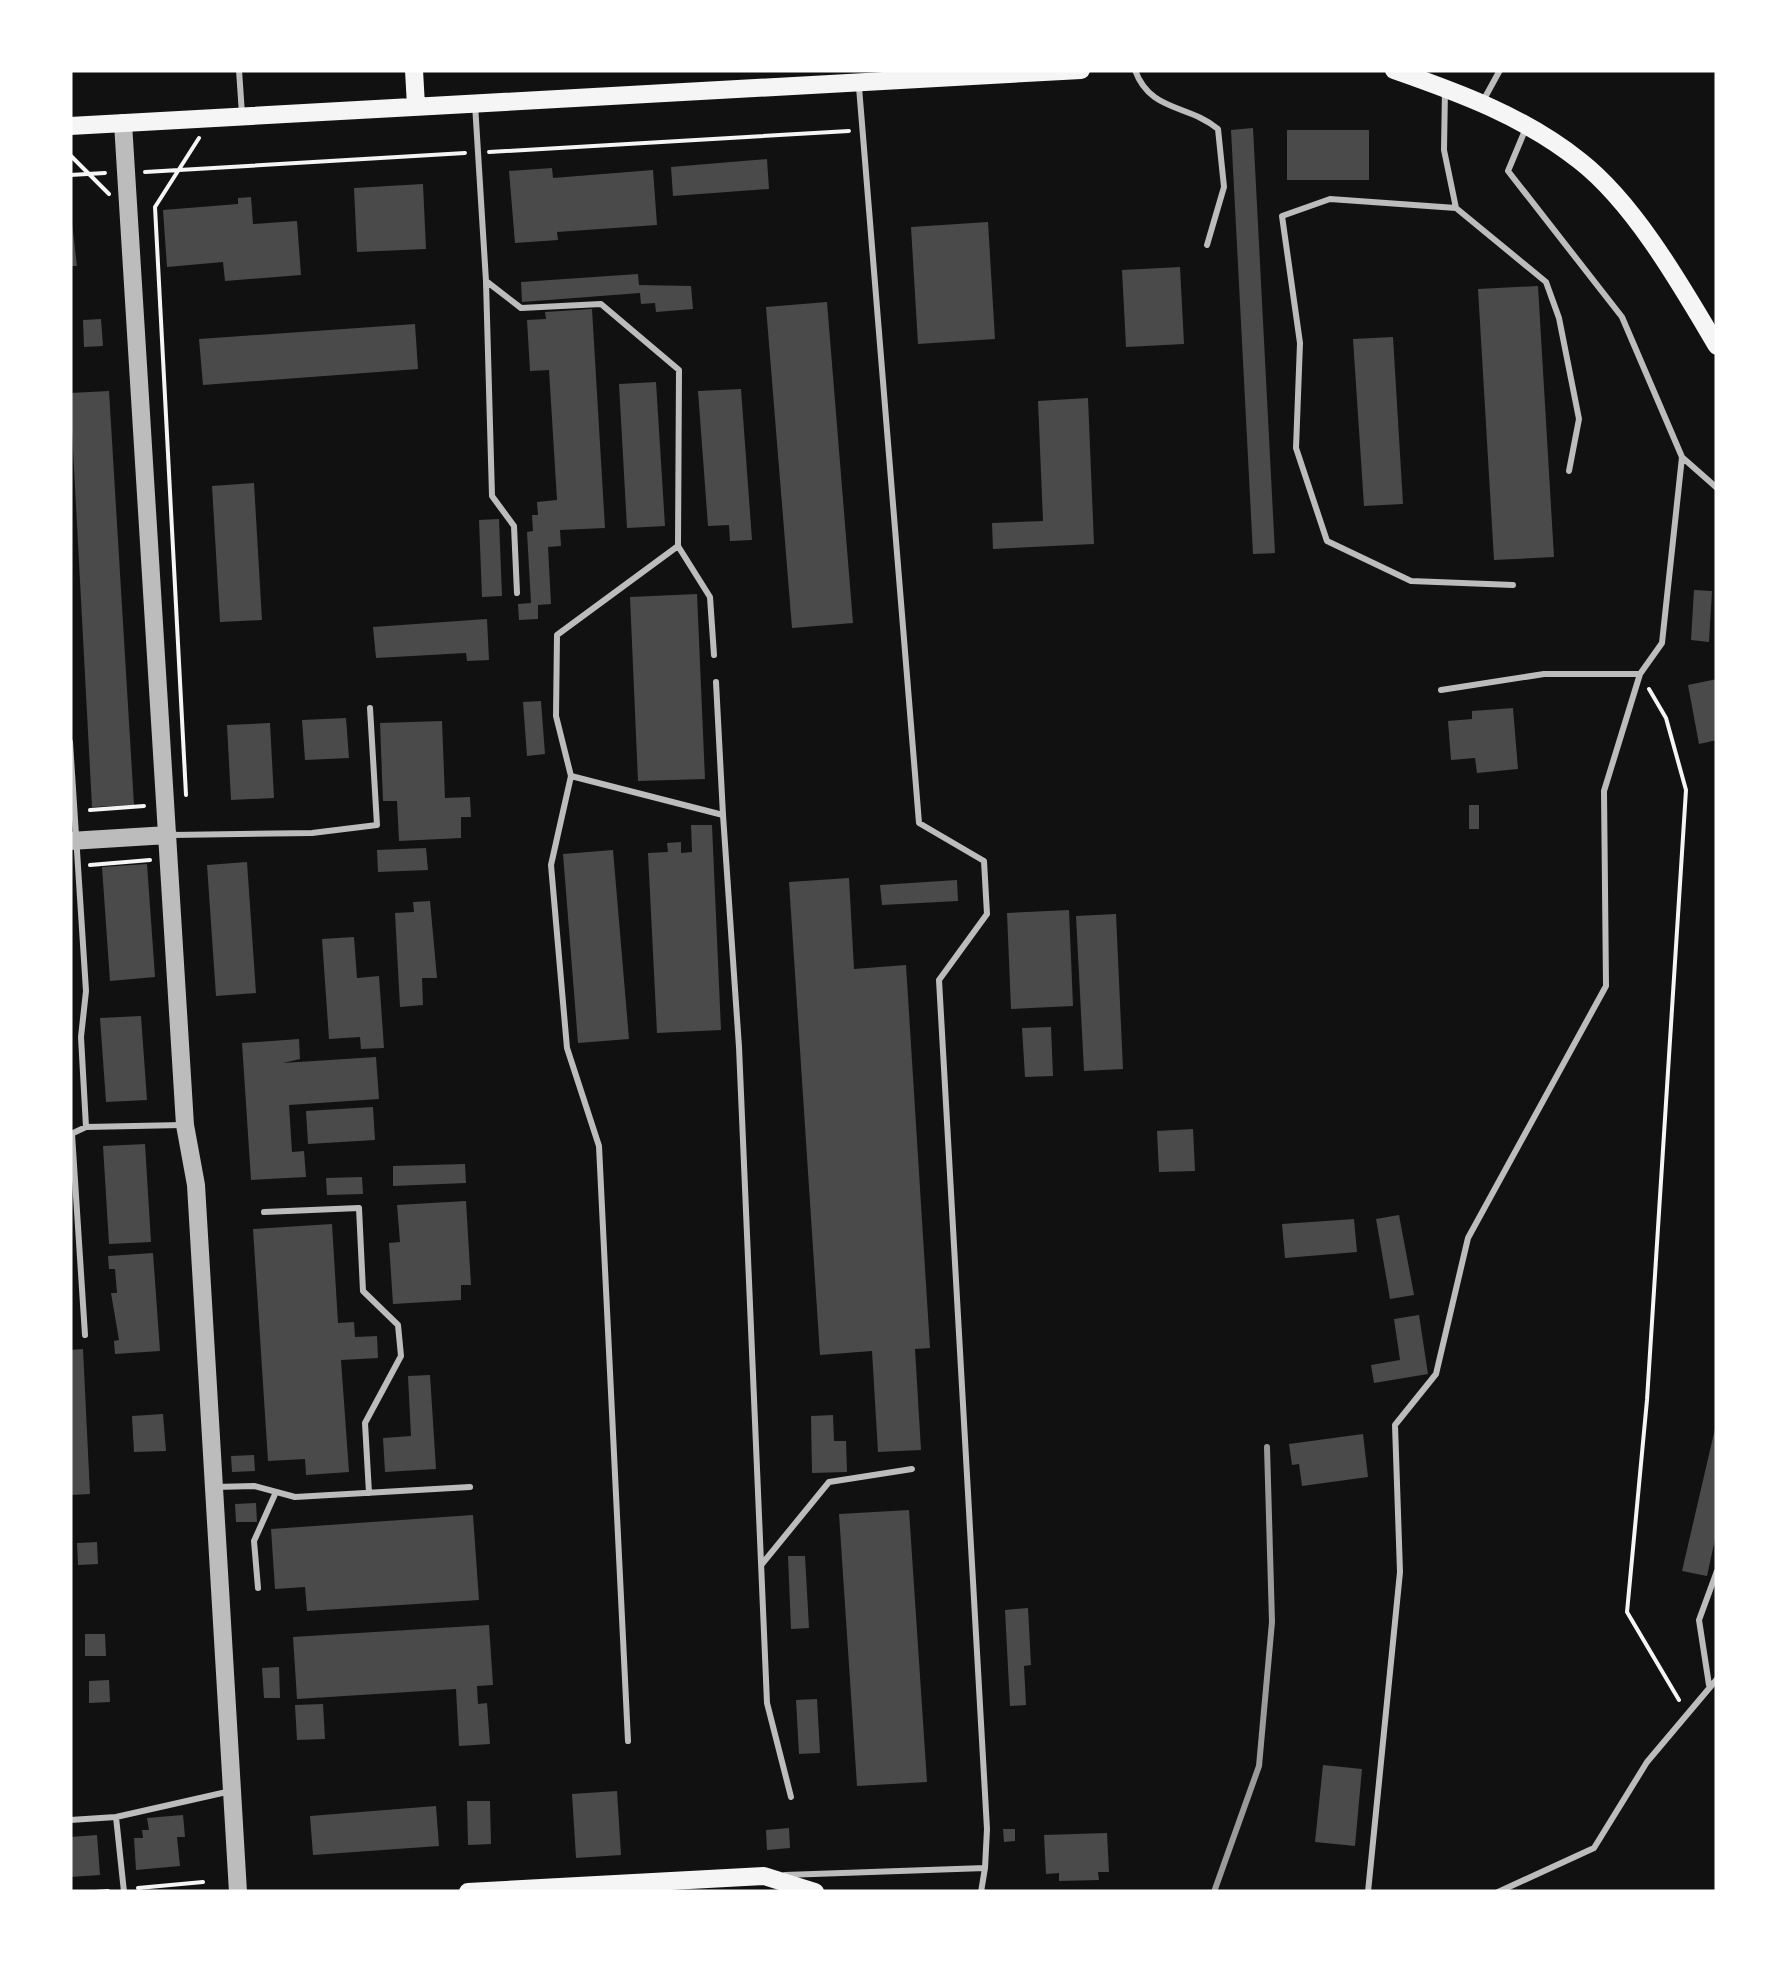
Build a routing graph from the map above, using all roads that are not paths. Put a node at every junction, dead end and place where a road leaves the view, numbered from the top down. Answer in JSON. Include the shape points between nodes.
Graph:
{"nodes":[{"id":1,"x":239,"y":70,"type":"edge"},
{"id":2,"x":414,"y":70,"type":"edge"},
{"id":3,"x":1081,"y":70,"type":"edge"},
{"id":4,"x":1135,"y":70,"type":"edge"},
{"id":5,"x":1394,"y":70,"type":"edge"},
{"id":6,"x":1500,"y":70,"type":"edge"},
{"id":7,"x":858,"y":86,"type":"junction"},
{"id":8,"x":1445,"y":88,"type":"junction"},
{"id":9,"x":1482,"y":102,"type":"junction"},
{"id":10,"x":475,"y":103,"type":"junction"},
{"id":11,"x":416,"y":106,"type":"junction"},
{"id":12,"x":242,"y":116,"type":"junction"},
{"id":13,"x":123,"y":123,"type":"junction"},
{"id":14,"x":70,"y":126,"type":"edge"},
{"id":15,"x":1527,"y":126,"type":"junction"},
{"id":16,"x":1456,"y":208,"type":"junction"},
{"id":17,"x":1207,"y":245,"type":"dead end"},
{"id":18,"x":486,"y":281,"type":"junction"},
{"id":19,"x":1717,"y":346,"type":"edge"},
{"id":20,"x":1682,"y":457,"type":"junction"},
{"id":21,"x":1569,"y":471,"type":"dead end"},
{"id":22,"x":1717,"y":488,"type":"edge"},
{"id":23,"x":678,"y":546,"type":"junction"},
{"id":24,"x":1513,"y":585,"type":"dead end"},
{"id":25,"x":517,"y":594,"type":"dead end"},
{"id":26,"x":714,"y":655,"type":"dead end"},
{"id":27,"x":1640,"y":674,"type":"junction"},
{"id":28,"x":716,"y":682,"type":"dead end"},
{"id":29,"x":1440,"y":690,"type":"dead end"},
{"id":30,"x":370,"y":708,"type":"dead end"},
{"id":31,"x":70,"y":742,"type":"edge"},
{"id":32,"x":571,"y":776,"type":"junction"},
{"id":33,"x":723,"y":815,"type":"junction"},
{"id":34,"x":168,"y":835,"type":"junction"},
{"id":35,"x":73,"y":841,"type":"edge"},
{"id":36,"x":185,"y":1126,"type":"junction"},
{"id":37,"x":86,"y":1127,"type":"junction"},
{"id":38,"x":71,"y":1134,"type":"edge"},
{"id":39,"x":264,"y":1212,"type":"dead end"},
{"id":40,"x":85,"y":1335,"type":"dead end"},
{"id":41,"x":912,"y":1469,"type":"dead end"},
{"id":42,"x":214,"y":1487,"type":"junction"},
{"id":43,"x":470,"y":1487,"type":"dead end"},
{"id":44,"x":276,"y":1492,"type":"junction"},
{"id":45,"x":369,"y":1493,"type":"junction"},
{"id":46,"x":761,"y":1565,"type":"junction"},
{"id":47,"x":1717,"y":1571,"type":"edge"},
{"id":48,"x":258,"y":1588,"type":"dead end"},
{"id":49,"x":1717,"y":1680,"type":"edge"},
{"id":50,"x":1709,"y":1685,"type":"junction"},
{"id":51,"x":628,"y":1741,"type":"dead end"},
{"id":52,"x":232,"y":1791,"type":"junction"},
{"id":53,"x":792,"y":1797,"type":"dead end"},
{"id":54,"x":116,"y":1817,"type":"junction"},
{"id":55,"x":70,"y":1820,"type":"edge"},
{"id":56,"x":986,"y":1868,"type":"junction"},
{"id":57,"x":764,"y":1876,"type":"junction"},
{"id":58,"x":123,"y":1891,"type":"edge"},
{"id":59,"x":238,"y":1892,"type":"edge"},
{"id":60,"x":468,"y":1892,"type":"edge"},
{"id":61,"x":815,"y":1892,"type":"edge"},
{"id":62,"x":981,"y":1892,"type":"edge"},
{"id":63,"x":1368,"y":1892,"type":"edge"},
{"id":64,"x":1498,"y":1892,"type":"edge"}],
"edges":[{"from":1,"to":12,"type":"lane"},
{"from":2,"to":11,"type":"main road"},
{"from":3,"to":7,"type":"main road"},
{"from":4,"to":17,"type":"lane","via":[[1142,89],[1166,107],[1200,114],[1218,129],[1224,187]]},
{"from":5,"to":8,"type":"main road"},
{"from":6,"to":9,"type":"lane"},
{"from":7,"to":10,"type":"main road"},
{"from":7,"to":56,"type":"lane","via":[[919,823],[984,861],[986,914],[938,980]]},
{"from":8,"to":9,"type":"main road"},
{"from":8,"to":16,"type":"lane","via":[[1444,150]]},
{"from":9,"to":15,"type":"main road"},
{"from":10,"to":11,"type":"main road"},
{"from":10,"to":18,"type":"lane"},
{"from":11,"to":12,"type":"main road"},
{"from":12,"to":13,"type":"main road"},
{"from":13,"to":14,"type":"main road"},
{"from":13,"to":34,"type":"street"},
{"from":15,"to":19,"type":"main road","via":[[1582,162],[1650,240]]},
{"from":15,"to":20,"type":"lane","via":[[1508,171],[1622,318]]},
{"from":16,"to":21,"type":"lane","via":[[1546,282],[1579,419]]},
{"from":16,"to":24,"type":"lane","via":[[1330,199],[1282,216],[1300,344],[1296,448],[1327,540],[1412,580]]},
{"from":18,"to":23,"type":"lane","via":[[521,308],[601,304],[679,370]]},
{"from":18,"to":25,"type":"lane","via":[[492,496],[514,526]]},
{"from":20,"to":22,"type":"lane"},
{"from":20,"to":27,"type":"lane","via":[[1662,643]]},
{"from":23,"to":26,"type":"lane","via":[[710,597]]},
{"from":23,"to":32,"type":"lane","via":[[558,635],[556,716]]},
{"from":27,"to":29,"type":"lane","via":[[1544,674]]},
{"from":27,"to":63,"type":"lane","via":[[1604,791],[1606,986],[1468,1238],[1436,1374],[1395,1425],[1400,1572]]},
{"from":28,"to":33,"type":"lane"},
{"from":30,"to":34,"type":"lane","via":[[377,825]]},
{"from":31,"to":35,"type":"lane"},
{"from":32,"to":33,"type":"lane"},
{"from":32,"to":51,"type":"lane","via":[[552,864],[567,1048],[598,1146]]},
{"from":33,"to":46,"type":"lane","via":[[740,1047]]},
{"from":34,"to":35,"type":"street"},
{"from":34,"to":36,"type":"street"},
{"from":35,"to":37,"type":"lane","via":[[86,992]]},
{"from":36,"to":37,"type":"lane"},
{"from":36,"to":42,"type":"street","via":[[196,1185]]},
{"from":37,"to":38,"type":"lane"},
{"from":38,"to":40,"type":"lane"},
{"from":39,"to":45,"type":"lane","via":[[359,1208],[363,1292],[398,1325],[401,1356],[365,1423]]},
{"from":41,"to":46,"type":"lane","via":[[829,1482]]},
{"from":42,"to":44,"type":"lane"},
{"from":42,"to":52,"type":"street"},
{"from":43,"to":45,"type":"lane"},
{"from":44,"to":45,"type":"lane"},
{"from":44,"to":48,"type":"lane","via":[[254,1541]]},
{"from":46,"to":53,"type":"lane","via":[[767,1704]]},
{"from":47,"to":50,"type":"lane","via":[[1699,1620]]},
{"from":49,"to":50,"type":"lane"},
{"from":50,"to":64,"type":"lane","via":[[1648,1762],[1594,1848]]},
{"from":52,"to":54,"type":"lane"},
{"from":52,"to":59,"type":"street"},
{"from":54,"to":55,"type":"lane"},
{"from":54,"to":58,"type":"lane"},
{"from":56,"to":57,"type":"lane"},
{"from":56,"to":62,"type":"lane"},
{"from":57,"to":60,"type":"main road"},
{"from":57,"to":61,"type":"main road"}]}
